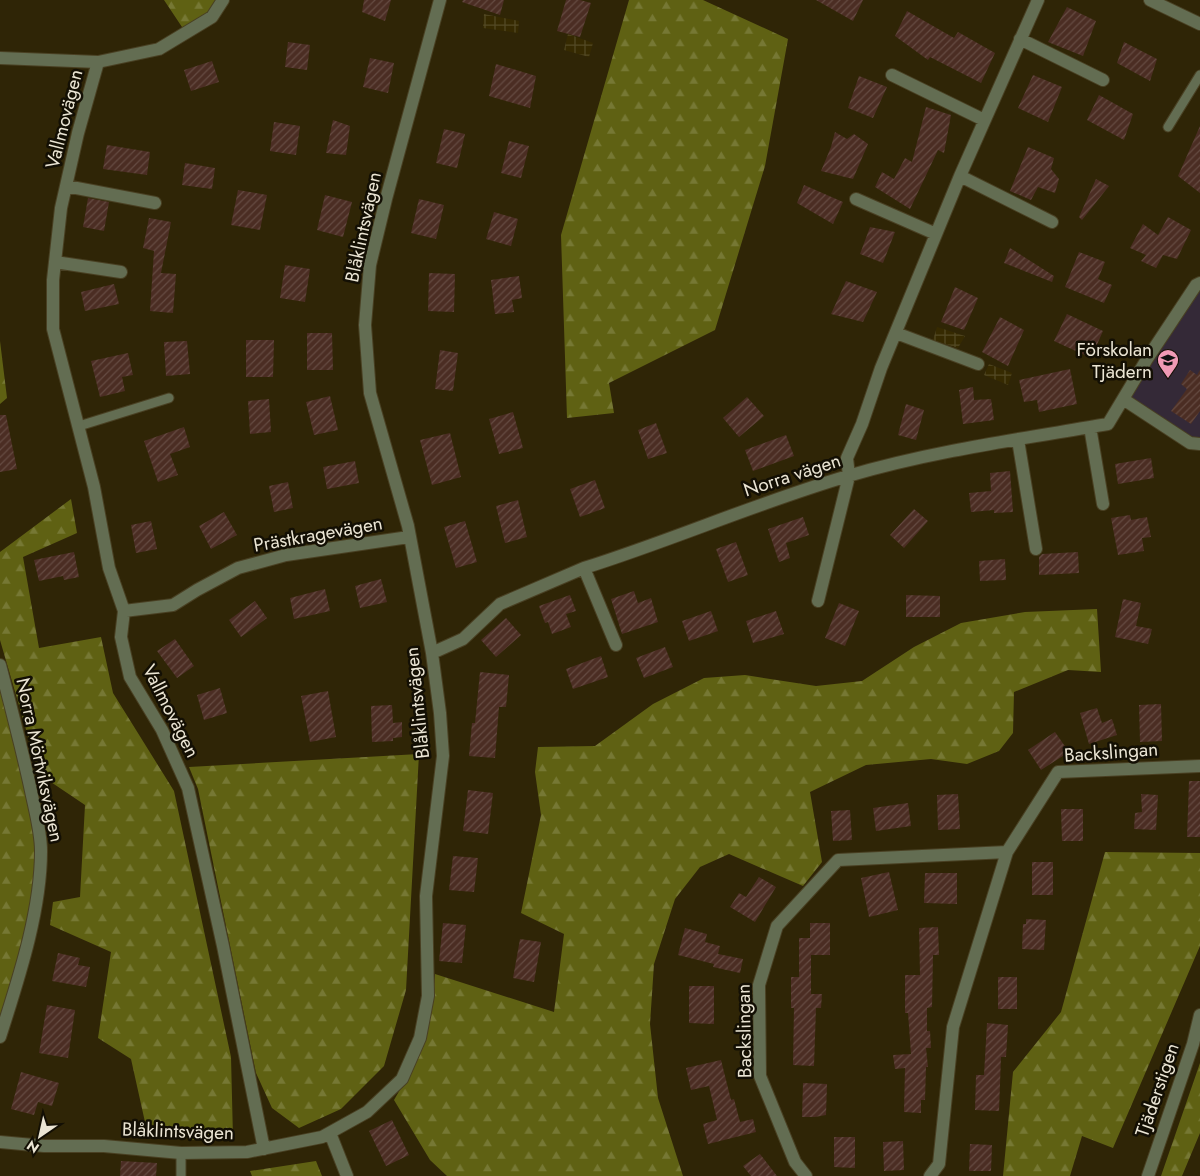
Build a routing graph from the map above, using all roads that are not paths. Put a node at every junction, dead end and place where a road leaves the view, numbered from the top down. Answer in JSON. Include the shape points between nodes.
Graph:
{"nodes":[{"id":1,"x":223,"y":0,"type":"edge"},
{"id":2,"x":440,"y":0,"type":"edge"},
{"id":3,"x":1038,"y":0,"type":"edge"},
{"id":4,"x":1150,"y":0,"type":"edge"},
{"id":5,"x":1200,"y":24,"type":"edge"},
{"id":6,"x":1020,"y":39,"type":"junction"},
{"id":7,"x":0,"y":58,"type":"edge"},
{"id":8,"x":98,"y":62,"type":"junction"},
{"id":9,"x":892,"y":75,"type":"dead end"},
{"id":10,"x":1200,"y":75,"type":"edge"},
{"id":11,"x":1103,"y":80,"type":"dead end"},
{"id":12,"x":984,"y":120,"type":"junction"},
{"id":13,"x":1168,"y":127,"type":"dead end"},
{"id":14,"x":960,"y":176,"type":"junction"},
{"id":15,"x":66,"y":186,"type":"junction"},
{"id":16,"x":856,"y":198,"type":"dead end"},
{"id":17,"x":156,"y":203,"type":"dead end"},
{"id":18,"x":1052,"y":222,"type":"dead end"},
{"id":19,"x":936,"y":234,"type":"junction"},
{"id":20,"x":55,"y":262,"type":"junction"},
{"id":21,"x":121,"y":272,"type":"dead end"},
{"id":22,"x":1200,"y":283,"type":"edge"},
{"id":23,"x":896,"y":333,"type":"junction"},
{"id":24,"x":978,"y":364,"type":"dead end"},
{"id":25,"x":169,"y":398,"type":"dead end"},
{"id":26,"x":1123,"y":399,"type":"junction"},
{"id":27,"x":79,"y":426,"type":"junction"},
{"id":28,"x":1090,"y":428,"type":"junction"},
{"id":29,"x":1018,"y":440,"type":"junction"},
{"id":30,"x":1200,"y":444,"type":"edge"},
{"id":31,"x":849,"y":476,"type":"junction"},
{"id":32,"x":1103,"y":504,"type":"dead end"},
{"id":33,"x":409,"y":537,"type":"junction"},
{"id":34,"x":1036,"y":549,"type":"dead end"},
{"id":35,"x":584,"y":568,"type":"junction"},
{"id":36,"x":818,"y":601,"type":"dead end"},
{"id":37,"x":124,"y":612,"type":"junction"},
{"id":38,"x":616,"y":645,"type":"dead end"},
{"id":39,"x":432,"y":653,"type":"junction"},
{"id":40,"x":0,"y":665,"type":"edge"},
{"id":41,"x":1200,"y":766,"type":"edge"},
{"id":42,"x":1007,"y":852,"type":"junction"},
{"id":43,"x":1200,"y":1015,"type":"edge"},
{"id":44,"x":0,"y":1038,"type":"edge"},
{"id":45,"x":330,"y":1133,"type":"junction"},
{"id":46,"x":0,"y":1142,"type":"edge"},
{"id":47,"x":264,"y":1149,"type":"junction"},
{"id":48,"x":181,"y":1153,"type":"junction"},
{"id":49,"x":181,"y":1176,"type":"edge"},
{"id":50,"x":347,"y":1176,"type":"edge"},
{"id":51,"x":806,"y":1176,"type":"edge"},
{"id":52,"x":930,"y":1176,"type":"edge"},
{"id":53,"x":1148,"y":1176,"type":"edge"}],
"edges":[{"from":1,"to":8,"type":"street","via":[[212,17],[160,50]]},
{"from":2,"to":33,"type":"street","name":"Blåklintsvägen","via":[[370,265],[365,325],[370,393]]},
{"from":3,"to":6,"type":"street"},
{"from":4,"to":5,"type":"street"},
{"from":6,"to":11,"type":"street"},
{"from":6,"to":12,"type":"street"},
{"from":7,"to":8,"type":"street"},
{"from":8,"to":15,"type":"street","name":"Vallmovägen"},
{"from":9,"to":12,"type":"street"},
{"from":10,"to":13,"type":"lane"},
{"from":12,"to":14,"type":"street"},
{"from":14,"to":18,"type":"street"},
{"from":14,"to":19,"type":"street"},
{"from":15,"to":17,"type":"street","name":"Vallmovägen"},
{"from":15,"to":20,"type":"street","name":"Vallmovägen"},
{"from":16,"to":19,"type":"street"},
{"from":19,"to":23,"type":"street"},
{"from":20,"to":21,"type":"street"},
{"from":20,"to":27,"type":"street","name":"Vallmovägen","via":[[53,329]]},
{"from":22,"to":26,"type":"street","name":"Norra vägen"},
{"from":23,"to":24,"type":"street"},
{"from":23,"to":31,"type":"street","via":[[847,458]]},
{"from":25,"to":27,"type":"lane"},
{"from":26,"to":28,"type":"street","name":"Norra vägen","via":[[1108,424]]},
{"from":26,"to":30,"type":"street","via":[[1190,443]]},
{"from":27,"to":37,"type":"street","name":"Vallmovägen","via":[[109,568]]},
{"from":28,"to":29,"type":"street","name":"Norra vägen"},
{"from":28,"to":32,"type":"street"},
{"from":29,"to":31,"type":"street","name":"Norra vägen","via":[[946,452]]},
{"from":29,"to":34,"type":"street"},
{"from":31,"to":35,"type":"street","name":"Norra vägen"},
{"from":31,"to":36,"type":"street"},
{"from":33,"to":37,"type":"street","name":"Prästkragevägen","via":[[286,555],[238,568],[173,605]]},
{"from":33,"to":39,"type":"street","name":"Blåklintsvägen"},
{"from":35,"to":38,"type":"street"},
{"from":35,"to":39,"type":"street","name":"Norra vägen","via":[[500,604],[463,639]]},
{"from":37,"to":47,"type":"street","name":"Vallmovägen","via":[[121,637],[130,677],[162,730],[188,788]]},
{"from":39,"to":45,"type":"street","name":"Blåklintsvägen","via":[[443,756],[426,896],[428,996],[420,1038],[402,1079],[367,1112]]},
{"from":40,"to":44,"type":"street","name":"Norra Mörtviksvägen","via":[[23,751],[41,850],[37,898],[20,974]]},
{"from":41,"to":42,"type":"street","name":"Backslingan","via":[[1058,772]]},
{"from":42,"to":51,"type":"street","name":"Backslingan","via":[[838,860],[777,926],[758,985],[760,1076],[795,1162]]},
{"from":42,"to":52,"type":"street","name":"Backslingan","via":[[953,1027],[939,1164]]},
{"from":43,"to":53,"type":"street","name":"Tjäderstigen"},
{"from":45,"to":47,"type":"street","name":"Blåklintsvägen","via":[[322,1138]]},
{"from":45,"to":50,"type":"street"},
{"from":46,"to":48,"type":"street","name":"Blåklintsvägen"},
{"from":47,"to":48,"type":"street","name":"Blåklintsvägen"},
{"from":48,"to":49,"type":"lane"}]}
